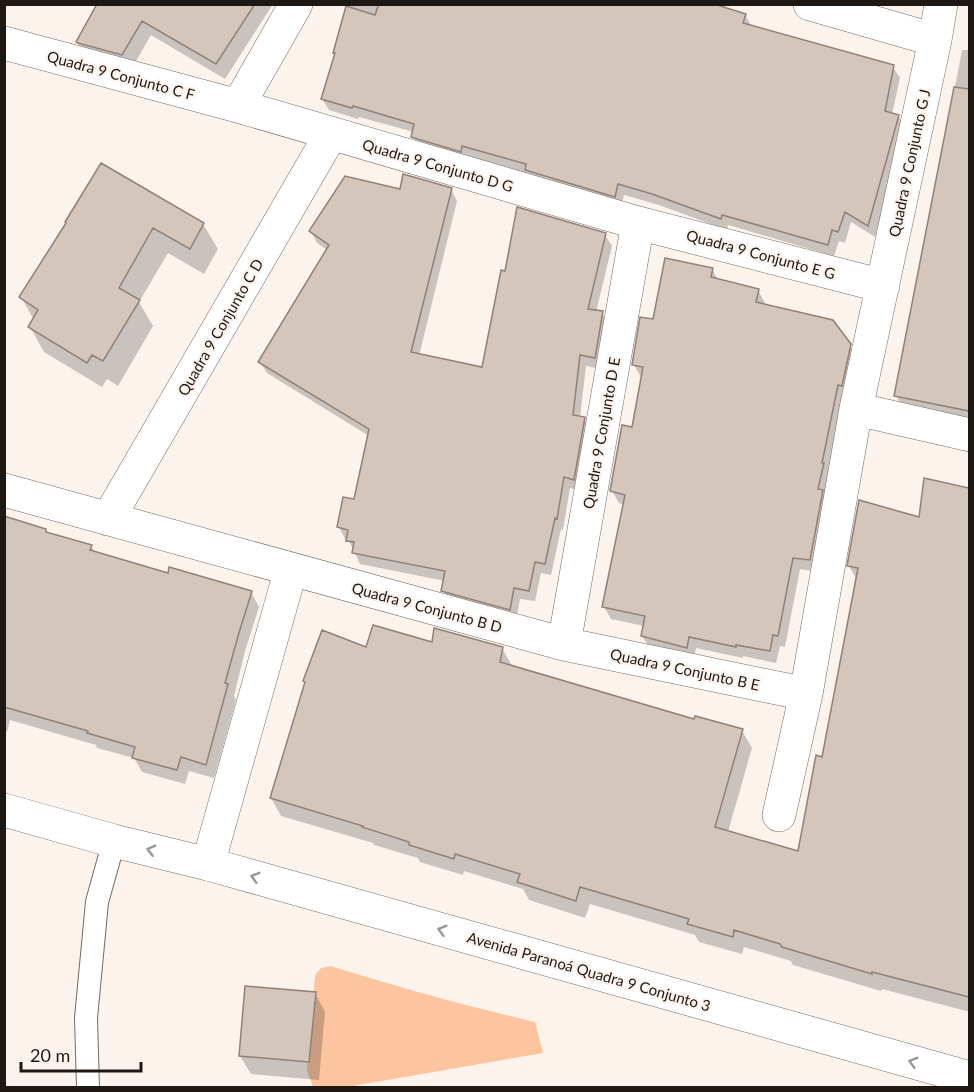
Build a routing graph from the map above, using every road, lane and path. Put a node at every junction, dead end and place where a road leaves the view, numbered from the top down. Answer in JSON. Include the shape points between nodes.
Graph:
{"nodes":[{"id":1,"x":296,"y":4,"type":"edge"},
{"id":2,"x":810,"y":4,"type":"edge"},
{"id":3,"x":941,"y":4,"type":"edge"},
{"id":4,"x":935,"y":40,"type":"junction"},
{"id":5,"x":4,"y":43,"type":"edge"},
{"id":6,"x":238,"y":106,"type":"junction"},
{"id":7,"x":331,"y":134,"type":"junction"},
{"id":8,"x":638,"y":223,"type":"junction"},
{"id":9,"x":883,"y":286,"type":"junction"},
{"id":10,"x":856,"y":409,"type":"junction"},
{"id":11,"x":969,"y":435,"type":"edge"},
{"id":12,"x":4,"y":490,"type":"edge"},
{"id":13,"x":108,"y":519,"type":"junction"},
{"id":14,"x":291,"y":569,"type":"junction"},
{"id":15,"x":564,"y":644,"type":"junction"},
{"id":16,"x":806,"y":694,"type":"junction"},
{"id":17,"x":4,"y":810,"type":"edge"},
{"id":18,"x":779,"y":815,"type":"dead end"},
{"id":19,"x":114,"y":841,"type":"junction"},
{"id":20,"x":208,"y":864,"type":"junction"},
{"id":21,"x":969,"y":1078,"type":"edge"},
{"id":22,"x":88,"y":1088,"type":"edge"}],
"edges":[{"from":1,"to":6,"type":"street"},
{"from":2,"to":4,"type":"street"},
{"from":3,"to":4,"type":"street","name":"Quadra 9 Conjunto G J"},
{"from":4,"to":9,"type":"street","name":"Quadra 9 Conjunto G J"},
{"from":5,"to":6,"type":"street","name":"Quadra 9 Conjunto C F"},
{"from":6,"to":7,"type":"street","name":"Quadra 9 Conjunto D G"},
{"from":7,"to":8,"type":"street","name":"Quadra 9 Conjunto D G"},
{"from":7,"to":13,"type":"street","name":"Quadra 9 Conjunto C D"},
{"from":8,"to":9,"type":"street","name":"Quadra 9 Conjunto E G"},
{"from":8,"to":15,"type":"street","name":"Quadra 9 Conjunto D E"},
{"from":9,"to":10,"type":"street","name":"Quadra 9 Conjunto G J"},
{"from":10,"to":11,"type":"street"},
{"from":10,"to":16,"type":"street","name":"Quadra 9 Conjunto G J"},
{"from":12,"to":13,"type":"street","name":"Quadra 9 Conjunto B D"},
{"from":13,"to":14,"type":"street","name":"Quadra 9 Conjunto B D"},
{"from":14,"to":15,"type":"street","name":"Quadra 9 Conjunto B D"},
{"from":14,"to":20,"type":"street"},
{"from":15,"to":16,"type":"street","name":"Quadra 9 Conjunto B E"},
{"from":16,"to":18,"type":"street","name":"Quadra 9 Conjunto G J"},
{"from":17,"to":19,"type":"street","name":"Avenida Paranoá Quadra 9 Conjunto 3"},
{"from":20,"to":19,"type":"street","name":"Avenida Paranoá Quadra 9 Conjunto 3","one_way":true},
{"from":19,"to":22,"type":"lane","via":[[97,902],[86,1018]]},
{"from":21,"to":20,"type":"street","name":"Avenida Paranoá Quadra 9 Conjunto 3","one_way":true}]}
